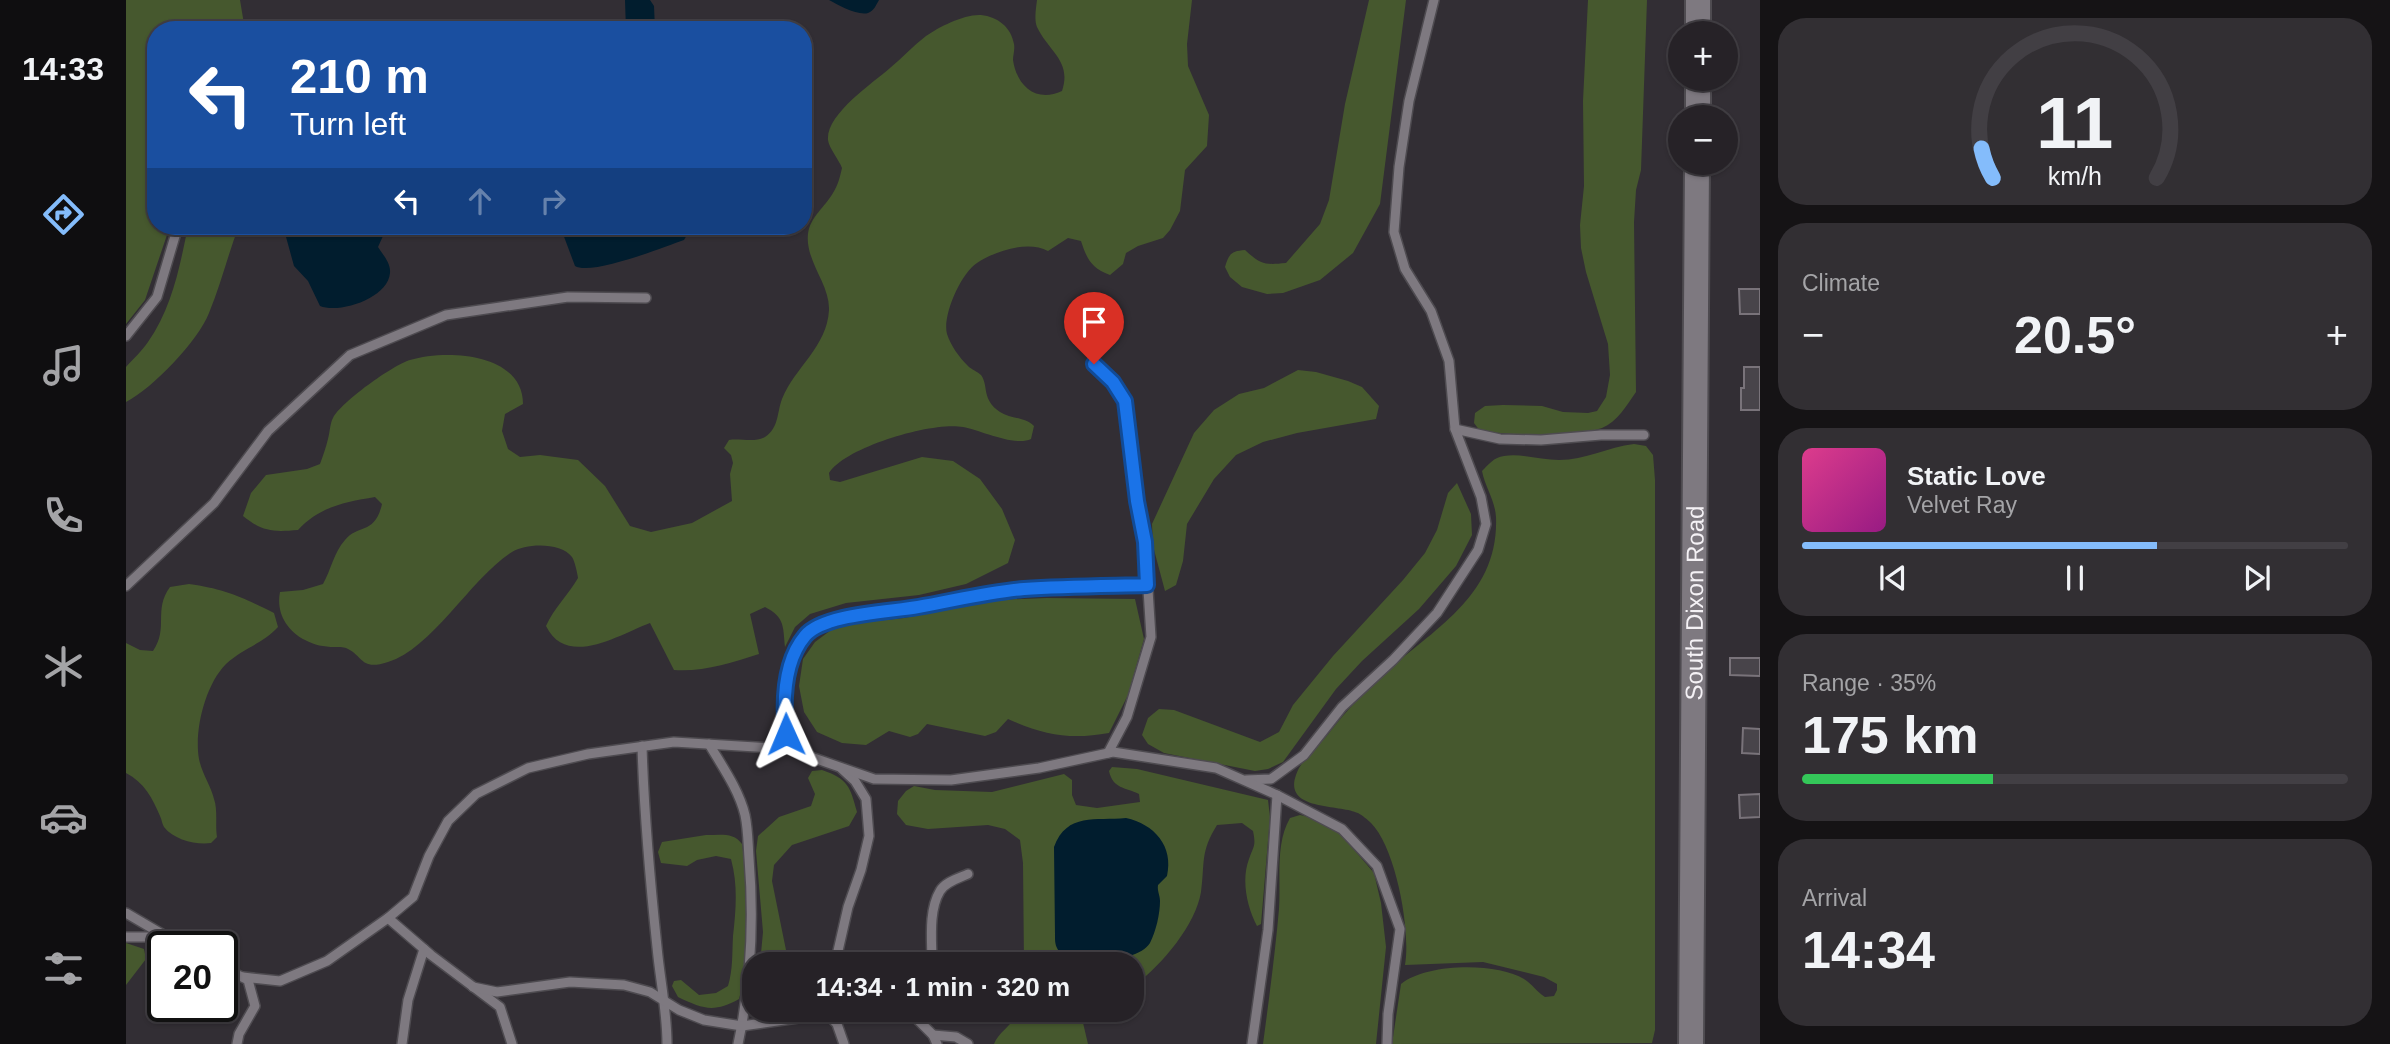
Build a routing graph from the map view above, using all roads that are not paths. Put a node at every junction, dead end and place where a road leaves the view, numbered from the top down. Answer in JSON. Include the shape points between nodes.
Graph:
{"nodes":[{"id":1,"x":1434,"y":0,"type":"edge"},
{"id":2,"x":1698,"y":0,"type":"edge"},
{"id":3,"x":1698,"y":21,"type":"edge"},
{"id":4,"x":1697,"y":175,"type":"edge"},
{"id":5,"x":175,"y":235,"type":"edge"},
{"id":6,"x":646,"y":298,"type":"dead end"},
{"id":7,"x":126,"y":336,"type":"edge"},
{"id":8,"x":1094,"y":364,"type":"dead end"},
{"id":9,"x":1455,"y":429,"type":"junction"},
{"id":10,"x":1644,"y":435,"type":"dead end"},
{"id":11,"x":1147,"y":585,"type":"junction"},
{"id":12,"x":126,"y":586,"type":"edge"},
{"id":13,"x":709,"y":744,"type":"junction"},
{"id":14,"x":642,"y":746,"type":"junction"},
{"id":15,"x":788,"y":749,"type":"junction"},
{"id":16,"x":1108,"y":753,"type":"junction"},
{"id":17,"x":840,"y":767,"type":"junction"},
{"id":18,"x":1244,"y":780,"type":"junction"},
{"id":19,"x":1277,"y":795,"type":"junction"},
{"id":20,"x":968,"y":874,"type":"dead end"},
{"id":21,"x":126,"y":913,"type":"edge"},
{"id":22,"x":388,"y":919,"type":"junction"},
{"id":23,"x":156,"y":931,"type":"edge"},
{"id":24,"x":126,"y":937,"type":"edge"},
{"id":25,"x":147,"y":937,"type":"edge"},
{"id":26,"x":424,"y":949,"type":"junction"},
{"id":27,"x":838,"y":952,"type":"edge"},
{"id":28,"x":932,"y":952,"type":"edge"},
{"id":29,"x":238,"y":975,"type":"edge"},
{"id":30,"x":243,"y":978,"type":"junction"},
{"id":31,"x":473,"y":987,"type":"junction"},
{"id":32,"x":665,"y":1002,"type":"junction"},
{"id":33,"x":770,"y":1022,"type":"edge"},
{"id":34,"x":835,"y":1022,"type":"edge"},
{"id":35,"x":919,"y":1022,"type":"edge"},
{"id":36,"x":742,"y":1026,"type":"junction"},
{"id":37,"x":935,"y":1040,"type":"edge"},
{"id":38,"x":237,"y":1044,"type":"edge"},
{"id":39,"x":402,"y":1044,"type":"edge"},
{"id":40,"x":512,"y":1044,"type":"edge"},
{"id":41,"x":667,"y":1044,"type":"edge"},
{"id":42,"x":738,"y":1044,"type":"edge"},
{"id":43,"x":844,"y":1044,"type":"edge"},
{"id":44,"x":968,"y":1044,"type":"edge"},
{"id":45,"x":1252,"y":1044,"type":"edge"},
{"id":46,"x":1387,"y":1044,"type":"edge"},
{"id":47,"x":1691,"y":1044,"type":"edge"}],
"edges":[{"from":1,"to":9,"type":"lane","via":[[1409,101],[1394,232],[1405,269],[1432,311],[1449,361]]},
{"from":2,"to":3,"type":"main road"},
{"from":4,"to":47,"type":"main road","name":"South Dixon Road"},
{"from":5,"to":7,"type":"lane","via":[[157,297]]},
{"from":6,"to":12,"type":"lane","via":[[568,297],[446,315],[350,355],[268,431],[214,503]]},
{"from":8,"to":11,"type":"lane","via":[[1125,401]]},
{"from":9,"to":10,"type":"lane","via":[[1500,439]]},
{"from":9,"to":18,"type":"lane","via":[[1486,524],[1478,550],[1437,613],[1342,706],[1304,755],[1271,779]]},
{"from":11,"to":15,"type":"lane","via":[[1023,589],[862,613],[824,624],[805,634],[787,681],[784,718]]},
{"from":11,"to":16,"type":"lane","via":[[1151,637],[1127,717]]},
{"from":13,"to":14,"type":"lane"},
{"from":13,"to":15,"type":"lane"},
{"from":13,"to":36,"type":"lane","via":[[745,814],[752,900]]},
{"from":14,"to":22,"type":"lane","via":[[527,768],[476,794],[448,821],[412,897]]},
{"from":14,"to":32,"type":"lane","via":[[645,832]]},
{"from":15,"to":17,"type":"lane"},
{"from":16,"to":17,"type":"lane","via":[[951,780],[874,779]]},
{"from":16,"to":18,"type":"lane","via":[[1216,768]]},
{"from":17,"to":27,"type":"lane","via":[[866,799],[869,836]]},
{"from":18,"to":19,"type":"lane"},
{"from":19,"to":45,"type":"lane","via":[[1268,930]]},
{"from":19,"to":46,"type":"lane","via":[[1342,829],[1377,866],[1400,929]]},
{"from":20,"to":28,"type":"lane","via":[[940,890],[934,908]]},
{"from":21,"to":23,"type":"lane"},
{"from":22,"to":26,"type":"lane"},
{"from":22,"to":30,"type":"lane","via":[[327,961],[280,981]]},
{"from":24,"to":25,"type":"lane"},
{"from":26,"to":31,"type":"lane"},
{"from":26,"to":39,"type":"lane","via":[[408,1000]]},
{"from":29,"to":30,"type":"lane"},
{"from":30,"to":38,"type":"lane","via":[[248,980],[255,1006]]},
{"from":31,"to":32,"type":"lane","via":[[498,992],[570,982],[624,985]]},
{"from":31,"to":40,"type":"lane","via":[[500,1007]]},
{"from":32,"to":36,"type":"lane","via":[[704,1020]]},
{"from":32,"to":41,"type":"lane"},
{"from":33,"to":36,"type":"lane"},
{"from":34,"to":43,"type":"lane"},
{"from":35,"to":37,"type":"lane"},
{"from":36,"to":42,"type":"lane"},
{"from":37,"to":44,"type":"lane","via":[[956,1037]]}]}
